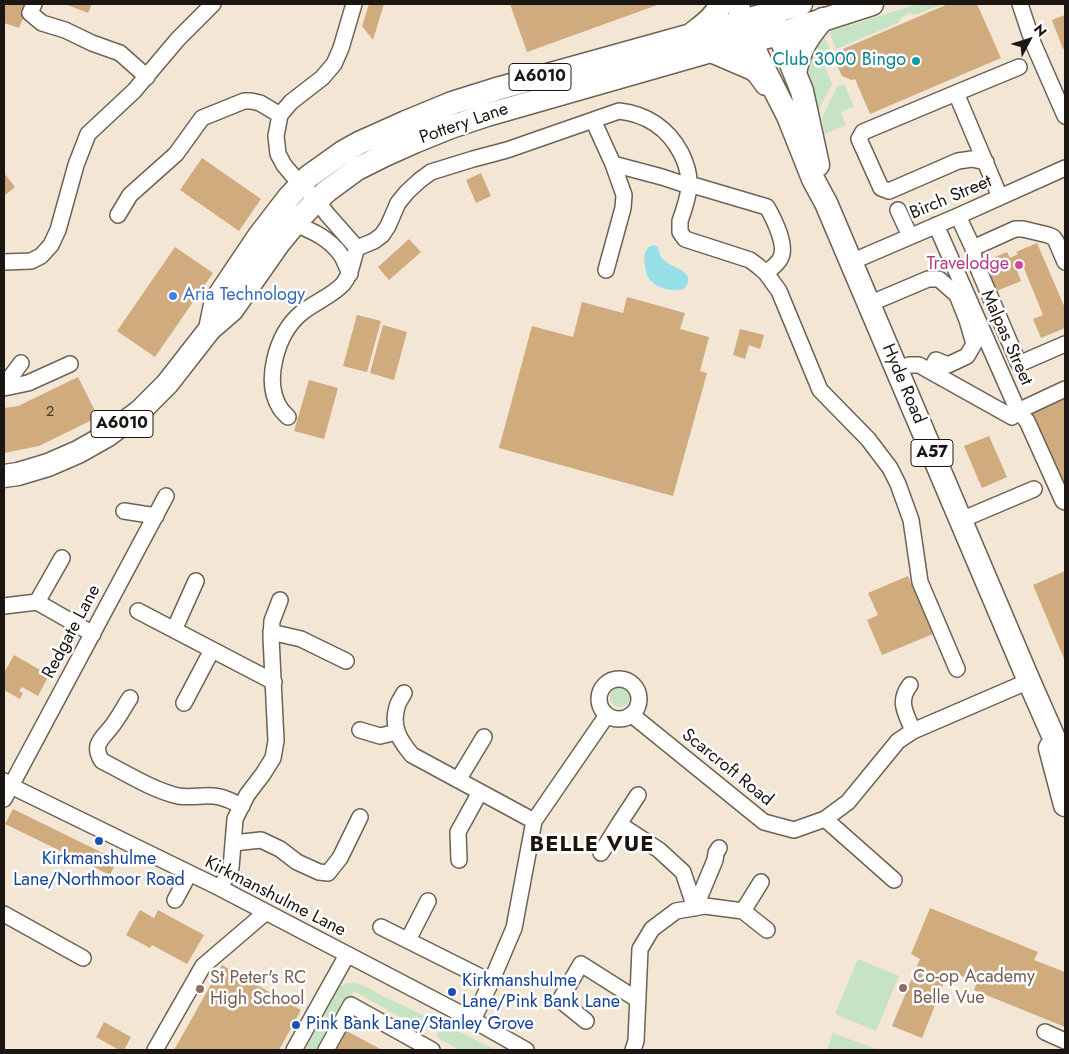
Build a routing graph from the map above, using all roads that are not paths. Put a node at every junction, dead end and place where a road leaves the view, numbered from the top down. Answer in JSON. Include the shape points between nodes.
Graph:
{"nodes":[{"id":1,"x":34,"y":4,"type":"edge"},
{"id":2,"x":213,"y":4,"type":"edge"},
{"id":3,"x":354,"y":4,"type":"edge"},
{"id":4,"x":720,"y":4,"type":"edge"},
{"id":5,"x":801,"y":4,"type":"edge"},
{"id":6,"x":872,"y":4,"type":"edge"},
{"id":7,"x":1020,"y":4,"type":"edge"},
{"id":8,"x":758,"y":19,"type":"edge"},
{"id":9,"x":823,"y":19,"type":"junction"},
{"id":10,"x":691,"y":35,"type":"junction"},
{"id":11,"x":711,"y":51,"type":"junction"},
{"id":12,"x":1018,"y":67,"type":"dead end"},
{"id":13,"x":795,"y":74,"type":"junction"},
{"id":14,"x":146,"y":77,"type":"junction"},
{"id":15,"x":1059,"y":86,"type":"edge"},
{"id":16,"x":956,"y":93,"type":"junction"},
{"id":17,"x":280,"y":115,"type":"junction"},
{"id":18,"x":788,"y":116,"type":"junction"},
{"id":19,"x":1065,"y":116,"type":"edge"},
{"id":20,"x":593,"y":120,"type":"junction"},
{"id":21,"x":798,"y":142,"type":"junction"},
{"id":22,"x":986,"y":162,"type":"junction"},
{"id":23,"x":612,"y":164,"type":"junction"},
{"id":24,"x":1065,"y":168,"type":"edge"},
{"id":25,"x":301,"y":184,"type":"junction"},
{"id":26,"x":689,"y":186,"type":"junction"},
{"id":27,"x":1000,"y":196,"type":"junction"},
{"id":28,"x":317,"y":200,"type":"junction"},
{"id":29,"x":826,"y":203,"type":"junction"},
{"id":30,"x":898,"y":210,"type":"dead end"},
{"id":31,"x":118,"y":216,"type":"dead end"},
{"id":32,"x":958,"y":216,"type":"junction"},
{"id":33,"x":295,"y":224,"type":"junction"},
{"id":34,"x":936,"y":226,"type":"junction"},
{"id":35,"x":910,"y":236,"type":"junction"},
{"id":36,"x":357,"y":248,"type":"junction"},
{"id":37,"x":973,"y":248,"type":"junction"},
{"id":38,"x":4,"y":262,"type":"edge"},
{"id":39,"x":851,"y":262,"type":"junction"},
{"id":40,"x":1065,"y":262,"type":"edge"},
{"id":41,"x":606,"y":270,"type":"dead end"},
{"id":42,"x":766,"y":273,"type":"junction"},
{"id":43,"x":350,"y":274,"type":"junction"},
{"id":44,"x":868,"y":304,"type":"junction"},
{"id":45,"x":210,"y":329,"type":"junction"},
{"id":46,"x":1065,"y":344,"type":"edge"},
{"id":47,"x":21,"y":363,"type":"dead end"},
{"id":48,"x":70,"y":364,"type":"dead end"},
{"id":49,"x":897,"y":370,"type":"junction"},
{"id":50,"x":930,"y":371,"type":"junction"},
{"id":51,"x":4,"y":387,"type":"edge"},
{"id":52,"x":1065,"y":389,"type":"edge"},
{"id":53,"x":1018,"y":411,"type":"junction"},
{"id":54,"x":288,"y":416,"type":"dead end"},
{"id":55,"x":4,"y":476,"type":"edge"},
{"id":56,"x":1034,"y":489,"type":"dead end"},
{"id":57,"x":166,"y":496,"type":"dead end"},
{"id":58,"x":1065,"y":502,"type":"edge"},
{"id":59,"x":124,"y":511,"type":"dead end"},
{"id":60,"x":156,"y":516,"type":"junction"},
{"id":61,"x":961,"y":520,"type":"junction"},
{"id":62,"x":62,"y":558,"type":"dead end"},
{"id":63,"x":196,"y":582,"type":"dead end"},
{"id":64,"x":280,"y":600,"type":"dead end"},
{"id":65,"x":37,"y":602,"type":"junction"},
{"id":66,"x":4,"y":606,"type":"edge"},
{"id":67,"x":138,"y":611,"type":"dead end"},
{"id":68,"x":174,"y":630,"type":"junction"},
{"id":69,"x":272,"y":632,"type":"junction"},
{"id":70,"x":93,"y":634,"type":"junction"},
{"id":71,"x":212,"y":650,"type":"junction"},
{"id":72,"x":346,"y":660,"type":"dead end"},
{"id":73,"x":957,"y":670,"type":"dead end"},
{"id":74,"x":1029,"y":681,"type":"junction"},
{"id":75,"x":274,"y":682,"type":"junction"},
{"id":76,"x":910,"y":684,"type":"dead end"},
{"id":77,"x":404,"y":693,"type":"dead end"},
{"id":78,"x":130,"y":698,"type":"dead end"},
{"id":79,"x":184,"y":703,"type":"dead end"},
{"id":80,"x":1038,"y":703,"type":"junction"},
{"id":81,"x":607,"y":715,"type":"junction"},
{"id":82,"x":632,"y":715,"type":"junction"},
{"id":83,"x":360,"y":730,"type":"dead end"},
{"id":84,"x":913,"y":731,"type":"junction"},
{"id":85,"x":397,"y":732,"type":"junction"},
{"id":86,"x":484,"y":737,"type":"dead end"},
{"id":87,"x":1065,"y":763,"type":"edge"},
{"id":88,"x":458,"y":780,"type":"junction"},
{"id":89,"x":6,"y":789,"type":"edge"},
{"id":90,"x":480,"y":792,"type":"junction"},
{"id":91,"x":638,"y":795,"type":"dead end"},
{"id":92,"x":1065,"y":804,"type":"edge"},
{"id":93,"x":242,"y":806,"type":"junction"},
{"id":94,"x":360,"y":817,"type":"dead end"},
{"id":95,"x":825,"y":819,"type":"junction"},
{"id":96,"x":534,"y":821,"type":"junction"},
{"id":97,"x":619,"y":824,"type":"junction"},
{"id":98,"x":233,"y":843,"type":"junction"},
{"id":99,"x":719,"y":848,"type":"dead end"},
{"id":100,"x":601,"y":853,"type":"dead end"},
{"id":101,"x":459,"y":860,"type":"dead end"},
{"id":102,"x":189,"y":874,"type":"junction"},
{"id":103,"x":894,"y":880,"type":"dead end"},
{"id":104,"x":761,"y":882,"type":"dead end"},
{"id":105,"x":220,"y":888,"type":"junction"},
{"id":106,"x":175,"y":900,"type":"dead end"},
{"id":107,"x":428,"y":901,"type":"dead end"},
{"id":108,"x":695,"y":908,"type":"junction"},
{"id":109,"x":743,"y":911,"type":"junction"},
{"id":110,"x":265,"y":913,"type":"junction"},
{"id":111,"x":4,"y":914,"type":"edge"},
{"id":112,"x":381,"y":927,"type":"dead end"},
{"id":113,"x":767,"y":930,"type":"dead end"},
{"id":114,"x":408,"y":940,"type":"junction"},
{"id":115,"x":347,"y":955,"type":"junction"},
{"id":116,"x":83,"y":958,"type":"dead end"},
{"id":117,"x":491,"y":982,"type":"junction"},
{"id":118,"x":638,"y":1000,"type":"junction"},
{"id":119,"x":473,"y":1020,"type":"junction"},
{"id":120,"x":586,"y":1021,"type":"dead end"},
{"id":121,"x":1045,"y":1032,"type":"dead end"},
{"id":122,"x":1065,"y":1040,"type":"edge"},
{"id":123,"x":155,"y":1050,"type":"edge"},
{"id":124,"x":294,"y":1050,"type":"edge"},
{"id":125,"x":326,"y":1050,"type":"edge"},
{"id":126,"x":432,"y":1050,"type":"edge"},
{"id":127,"x":526,"y":1050,"type":"edge"},
{"id":128,"x":632,"y":1050,"type":"edge"}],
"edges":[{"from":1,"to":14,"type":"street","via":[[30,13],[42,23],[120,53]]},
{"from":2,"to":14,"type":"street"},
{"from":3,"to":17,"type":"street","via":[[334,64]]},
{"from":4,"to":10,"type":"highway","via":[[711,18]]},
{"from":5,"to":8,"type":"highway","name":"Pottery Lane","number":"A6010"},
{"from":6,"to":9,"type":"highway","name":"Pottery Lane","number":"A6010"},
{"from":7,"to":15,"type":"street","via":[[1033,43]]},
{"from":8,"to":9,"type":"highway","name":"Pottery Lane","number":"A6010"},
{"from":8,"to":10,"type":"highway","name":"Pottery Lane","number":"A6010"},
{"from":8,"to":11,"type":"highway","name":"Pottery Lane","number":"A6010"},
{"from":8,"to":13,"type":"highway","name":"Hyde Road","number":"A57"},
{"from":8,"to":18,"type":"highway","name":"Hyde Road","number":"A57","via":[[758,57]]},
{"from":8,"to":21,"type":"highway","number":"A57","via":[[788,91],[796,117]]},
{"from":9,"to":13,"type":"highway","via":[[803,46]]},
{"from":10,"to":25,"type":"highway","name":"Pottery Lane","number":"A6010","via":[[452,103],[343,152]]},
{"from":11,"to":18,"type":"highway","number":"A57","via":[[758,73]]},
{"from":11,"to":28,"type":"highway","name":"Pottery Lane","number":"A6010","via":[[451,127],[357,169]]},
{"from":12,"to":16,"type":"street"},
{"from":13,"to":29,"type":"highway","name":"Hyde Road","number":"A57","via":[[802,91]]},
{"from":14,"to":38,"type":"street","via":[[88,134],[51,245],[31,261]]},
{"from":15,"to":19,"type":"street"},
{"from":16,"to":22,"type":"street"},
{"from":16,"to":22,"type":"street","via":[[863,132],[859,139],[881,188],[889,191],[958,161]]},
{"from":17,"to":25,"type":"street","via":[[276,136],[278,154]]},
{"from":17,"to":31,"type":"street","via":[[260,104],[244,101],[202,118],[176,154],[130,195]]},
{"from":18,"to":21,"type":"highway","name":"Hyde Road","number":"A57"},
{"from":20,"to":23,"type":"street"},
{"from":20,"to":26,"type":"street","via":[[619,111],[647,118],[660,126],[683,156]]},
{"from":20,"to":36,"type":"street","via":[[432,172],[398,203],[382,235]]},
{"from":21,"to":29,"type":"highway","name":"Hyde Road","number":"A57","via":[[812,179]]},
{"from":22,"to":27,"type":"street"},
{"from":23,"to":26,"type":"street"},
{"from":23,"to":41,"type":"street","via":[[624,195]]},
{"from":24,"to":27,"type":"street","name":"Birch Street"},
{"from":25,"to":28,"type":"street"},
{"from":25,"to":45,"type":"highway","name":"Pottery Lane","number":"A6010","via":[[259,236],[216,300]]},
{"from":26,"to":42,"type":"street","via":[[679,226],[685,240],[750,260]]},
{"from":26,"to":42,"type":"street","via":[[767,207],[775,221],[782,253]]},
{"from":27,"to":32,"type":"street","name":"Birch Street"},
{"from":28,"to":33,"type":"highway","name":"Pottery Lane","number":"A6010"},
{"from":28,"to":36,"type":"street"},
{"from":29,"to":39,"type":"highway","name":"Hyde Road","number":"A57"},
{"from":30,"to":35,"type":"street"},
{"from":32,"to":34,"type":"street","name":"Birch Street"},
{"from":32,"to":37,"type":"street"},
{"from":33,"to":43,"type":"street","via":[[319,234],[330,243],[341,255]]},
{"from":33,"to":45,"type":"highway","name":"Pottery Lane","number":"A6010","via":[[232,310]]},
{"from":34,"to":35,"type":"street","name":"Birch Street"},
{"from":34,"to":53,"type":"street","name":"Malpas Street"},
{"from":35,"to":39,"type":"street","name":"Birch Street"},
{"from":36,"to":43,"type":"street"},
{"from":37,"to":40,"type":"street","via":[[1023,229],[1053,237]]},
{"from":37,"to":46,"type":"street","via":[[974,259],[1019,364]]},
{"from":39,"to":44,"type":"highway","name":"Hyde Road","number":"A57"},
{"from":42,"to":73,"type":"street","via":[[778,292],[820,390],[868,439],[898,484],[910,520],[920,582]]},
{"from":43,"to":54,"type":"street","via":[[332,294],[298,316],[283,335],[272,374],[274,392]]},
{"from":44,"to":49,"type":"highway","name":"Hyde Road","number":"A57"},
{"from":44,"to":50,"type":"street","via":[[928,279],[939,279],[957,295],[974,344],[967,356],[948,365],[936,360]]},
{"from":45,"to":55,"type":"highway","name":"Pottery Lane","number":"A6010","via":[[155,397],[108,435],[55,462]]},
{"from":47,"to":51,"type":"street"},
{"from":48,"to":51,"type":"street","via":[[28,383]]},
{"from":49,"to":50,"type":"street","via":[[911,364]]},
{"from":49,"to":61,"type":"highway","name":"Hyde Road","number":"A57"},
{"from":50,"to":53,"type":"street","via":[[1012,417]]},
{"from":52,"to":53,"type":"street"},
{"from":53,"to":58,"type":"street","name":"Malpas Street","via":[[1027,421]]},
{"from":56,"to":61,"type":"street"},
{"from":57,"to":60,"type":"street","name":"Redgate Lane"},
{"from":59,"to":60,"type":"street"},
{"from":60,"to":70,"type":"street","name":"Redgate Lane"},
{"from":61,"to":74,"type":"highway","name":"Hyde Road","number":"A57"},
{"from":62,"to":65,"type":"street"},
{"from":63,"to":68,"type":"street"},
{"from":64,"to":69,"type":"street","via":[[272,621]]},
{"from":65,"to":66,"type":"street"},
{"from":65,"to":70,"type":"street"},
{"from":67,"to":68,"type":"street"},
{"from":68,"to":71,"type":"street"},
{"from":69,"to":72,"type":"street","via":[[301,639]]},
{"from":69,"to":75,"type":"street"},
{"from":70,"to":89,"type":"street","name":"Redgate Lane"},
{"from":71,"to":75,"type":"street"},
{"from":71,"to":79,"type":"street"},
{"from":74,"to":80,"type":"highway","name":"Hyde Road","number":"A57"},
{"from":74,"to":84,"type":"street","name":"Scarcroft Road"},
{"from":75,"to":93,"type":"street","via":[[276,741],[273,758]]},
{"from":76,"to":84,"type":"street","via":[[904,692],[903,706]]},
{"from":77,"to":85,"type":"street","via":[[396,708]]},
{"from":78,"to":93,"type":"street","via":[[97,747],[102,761],[168,793],[191,798],[212,796]]},
{"from":80,"to":87,"type":"highway","name":"Hyde Road","number":"A57"},
{"from":80,"to":92,"type":"highway","name":"Hyde Road","number":"A57"},
{"from":81,"to":82,"type":"street","via":[[619,719]]},
{"from":81,"to":82,"type":"street","via":[[602,710],[599,697],[604,685],[616,679],[629,681],[638,691],[639,704]]},
{"from":81,"to":96,"type":"street"},
{"from":82,"to":95,"type":"street","name":"Scarcroft Road","via":[[764,822],[794,830]]},
{"from":83,"to":85,"type":"street","via":[[380,736]]},
{"from":84,"to":95,"type":"street","name":"Scarcroft Road","via":[[898,741],[848,802]]},
{"from":85,"to":88,"type":"street","via":[[412,755]]},
{"from":86,"to":88,"type":"street"},
{"from":88,"to":90,"type":"street"},
{"from":89,"to":102,"type":"street","name":"Kirkmanshulme Lane"},
{"from":90,"to":96,"type":"street"},
{"from":90,"to":101,"type":"street","via":[[458,832]]},
{"from":91,"to":97,"type":"street"},
{"from":93,"to":98,"type":"street","via":[[235,819]]},
{"from":94,"to":98,"type":"street","via":[[340,858],[328,872],[319,872],[297,862],[261,840]]},
{"from":95,"to":103,"type":"street"},
{"from":96,"to":117,"type":"street","via":[[514,928]]},
{"from":97,"to":100,"type":"street"},
{"from":97,"to":108,"type":"street","via":[[659,850],[683,872]]},
{"from":98,"to":105,"type":"street","via":[[230,868]]},
{"from":99,"to":108,"type":"street"},
{"from":102,"to":105,"type":"street","name":"Kirkmanshulme Lane"},
{"from":102,"to":106,"type":"street"},
{"from":104,"to":109,"type":"street"},
{"from":105,"to":110,"type":"street","name":"Kirkmanshulme Lane"},
{"from":107,"to":114,"type":"street"},
{"from":108,"to":109,"type":"street","via":[[705,906]]},
{"from":108,"to":118,"type":"street","via":[[676,911],[652,929],[640,949]]},
{"from":109,"to":113,"type":"street"},
{"from":110,"to":115,"type":"street","name":"Kirkmanshulme Lane"},
{"from":110,"to":123,"type":"street","via":[[203,966]]},
{"from":111,"to":116,"type":"street"},
{"from":112,"to":114,"type":"street"},
{"from":114,"to":117,"type":"street"},
{"from":115,"to":119,"type":"street","name":"Kirkmanshulme Lane"},
{"from":115,"to":124,"type":"street"},
{"from":117,"to":119,"type":"street"},
{"from":118,"to":120,"type":"street","via":[[582,964],[560,1000]]},
{"from":118,"to":128,"type":"street","via":[[636,1041]]},
{"from":119,"to":127,"type":"street","name":"Kirkmanshulme Lane"},
{"from":121,"to":122,"type":"street"},
{"from":125,"to":126,"type":"street","via":[[350,1005]]}]}
